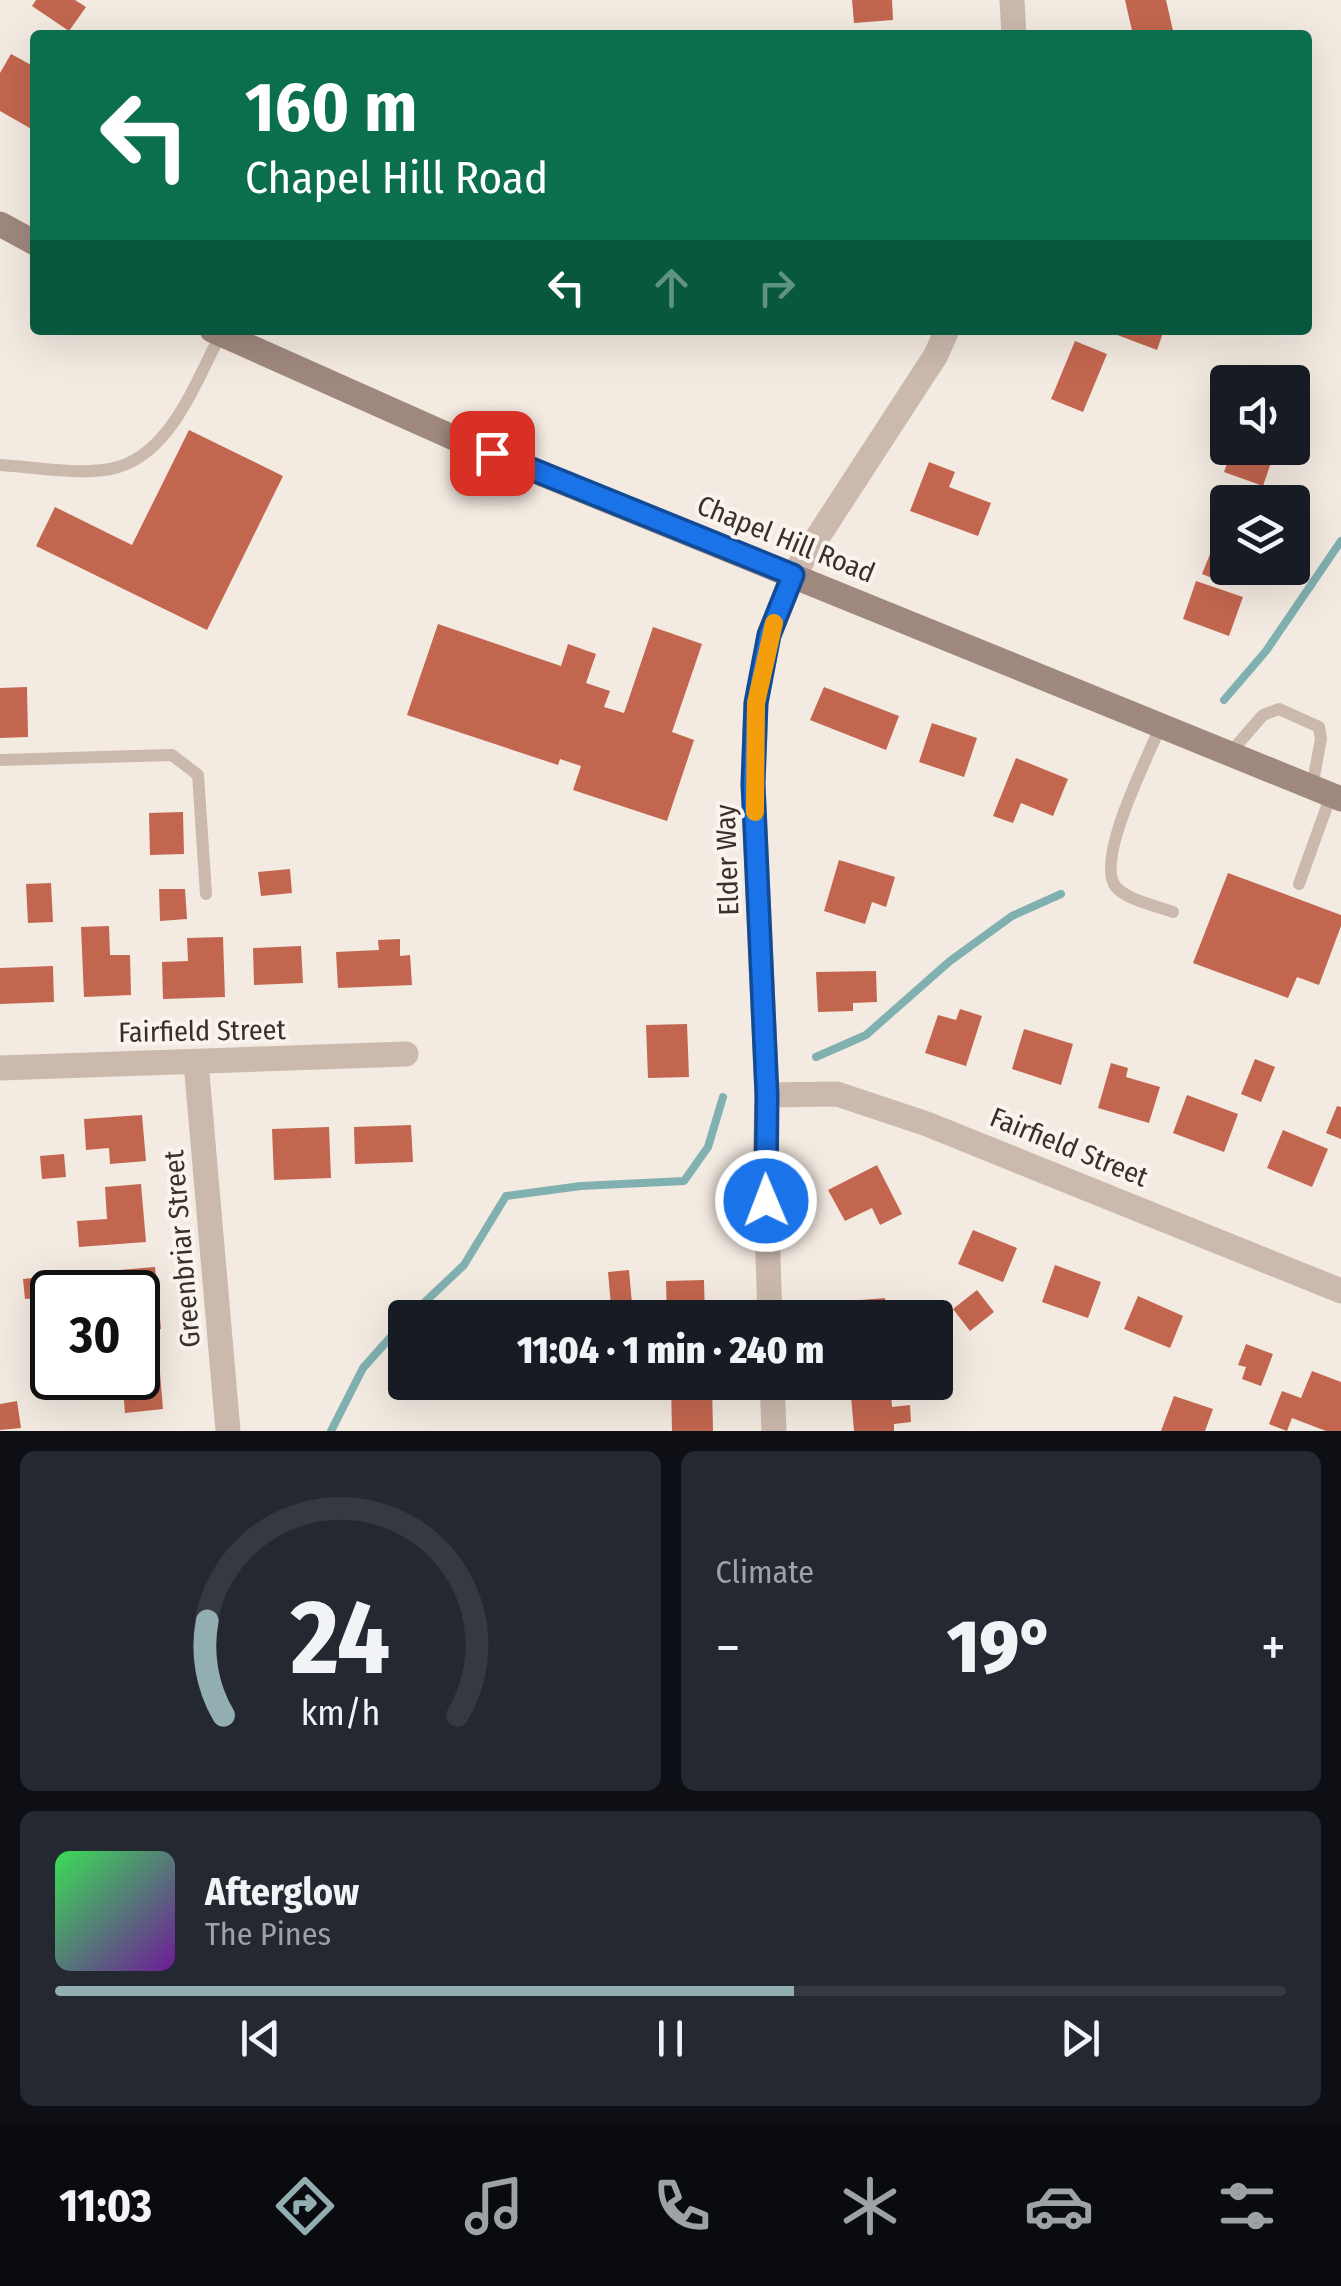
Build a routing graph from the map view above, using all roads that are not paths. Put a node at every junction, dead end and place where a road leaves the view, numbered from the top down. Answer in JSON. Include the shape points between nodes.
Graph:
{"nodes":[{"id":1,"x":1012,"y":0,"type":"edge"},
{"id":2,"x":1014,"y":30,"type":"edge"},
{"id":3,"x":0,"y":224,"type":"edge"},
{"id":4,"x":30,"y":240,"type":"edge"},
{"id":5,"x":215,"y":335,"type":"edge"},
{"id":6,"x":223,"y":335,"type":"edge"},
{"id":7,"x":944,"y":335,"type":"edge"},
{"id":8,"x":0,"y":465,"type":"edge"},
{"id":9,"x":793,"y":575,"type":"junction"},
{"id":10,"x":1161,"y":726,"type":"junction"},
{"id":11,"x":1230,"y":753,"type":"junction"},
{"id":12,"x":0,"y":760,"type":"edge"},
{"id":13,"x":1328,"y":793,"type":"edge"},
{"id":14,"x":1299,"y":884,"type":"dead end"},
{"id":15,"x":206,"y":894,"type":"dead end"},
{"id":16,"x":1173,"y":912,"type":"dead end"},
{"id":17,"x":406,"y":1054,"type":"dead end"},
{"id":18,"x":196,"y":1062,"type":"junction"},
{"id":19,"x":0,"y":1068,"type":"edge"},
{"id":20,"x":767,"y":1095,"type":"junction"},
{"id":21,"x":1341,"y":1291,"type":"edge"},
{"id":22,"x":769,"y":1300,"type":"edge"},
{"id":23,"x":773,"y":1400,"type":"edge"},
{"id":24,"x":228,"y":1431,"type":"edge"},
{"id":25,"x":774,"y":1431,"type":"edge"}],
"edges":[{"from":1,"to":2,"type":"street"},
{"from":3,"to":4,"type":"main road"},
{"from":5,"to":8,"type":"lane","via":[[150,453],[111,469]]},
{"from":6,"to":9,"type":"main road","name":"Chapel Hill Road","via":[[428,427]]},
{"from":7,"to":9,"type":"street","name":"Elder Way"},
{"from":9,"to":10,"type":"main road","name":"Chapel Hill Road"},
{"from":9,"to":20,"type":"street","name":"Elder Way","via":[[769,635],[756,703],[753,784]]},
{"from":10,"to":11,"type":"main road","name":"Chapel Hill Road"},
{"from":10,"to":16,"type":"lane","via":[[1111,846],[1108,876],[1119,891]]},
{"from":11,"to":13,"type":"main road","name":"Chapel Hill Road"},
{"from":11,"to":13,"type":"lane","via":[[1263,715],[1279,710],[1318,727]]},
{"from":12,"to":15,"type":"lane","via":[[172,755],[194,768]]},
{"from":13,"to":14,"type":"lane"},
{"from":17,"to":18,"type":"street","name":"Fairfield Street"},
{"from":18,"to":19,"type":"street","name":"Fairfield Street"},
{"from":18,"to":24,"type":"street","name":"Greenbriar Street"},
{"from":20,"to":21,"type":"street","name":"Fairfield Street","via":[[838,1094],[928,1124]]},
{"from":20,"to":22,"type":"street","name":"Elder Way"},
{"from":23,"to":25,"type":"street"}]}
